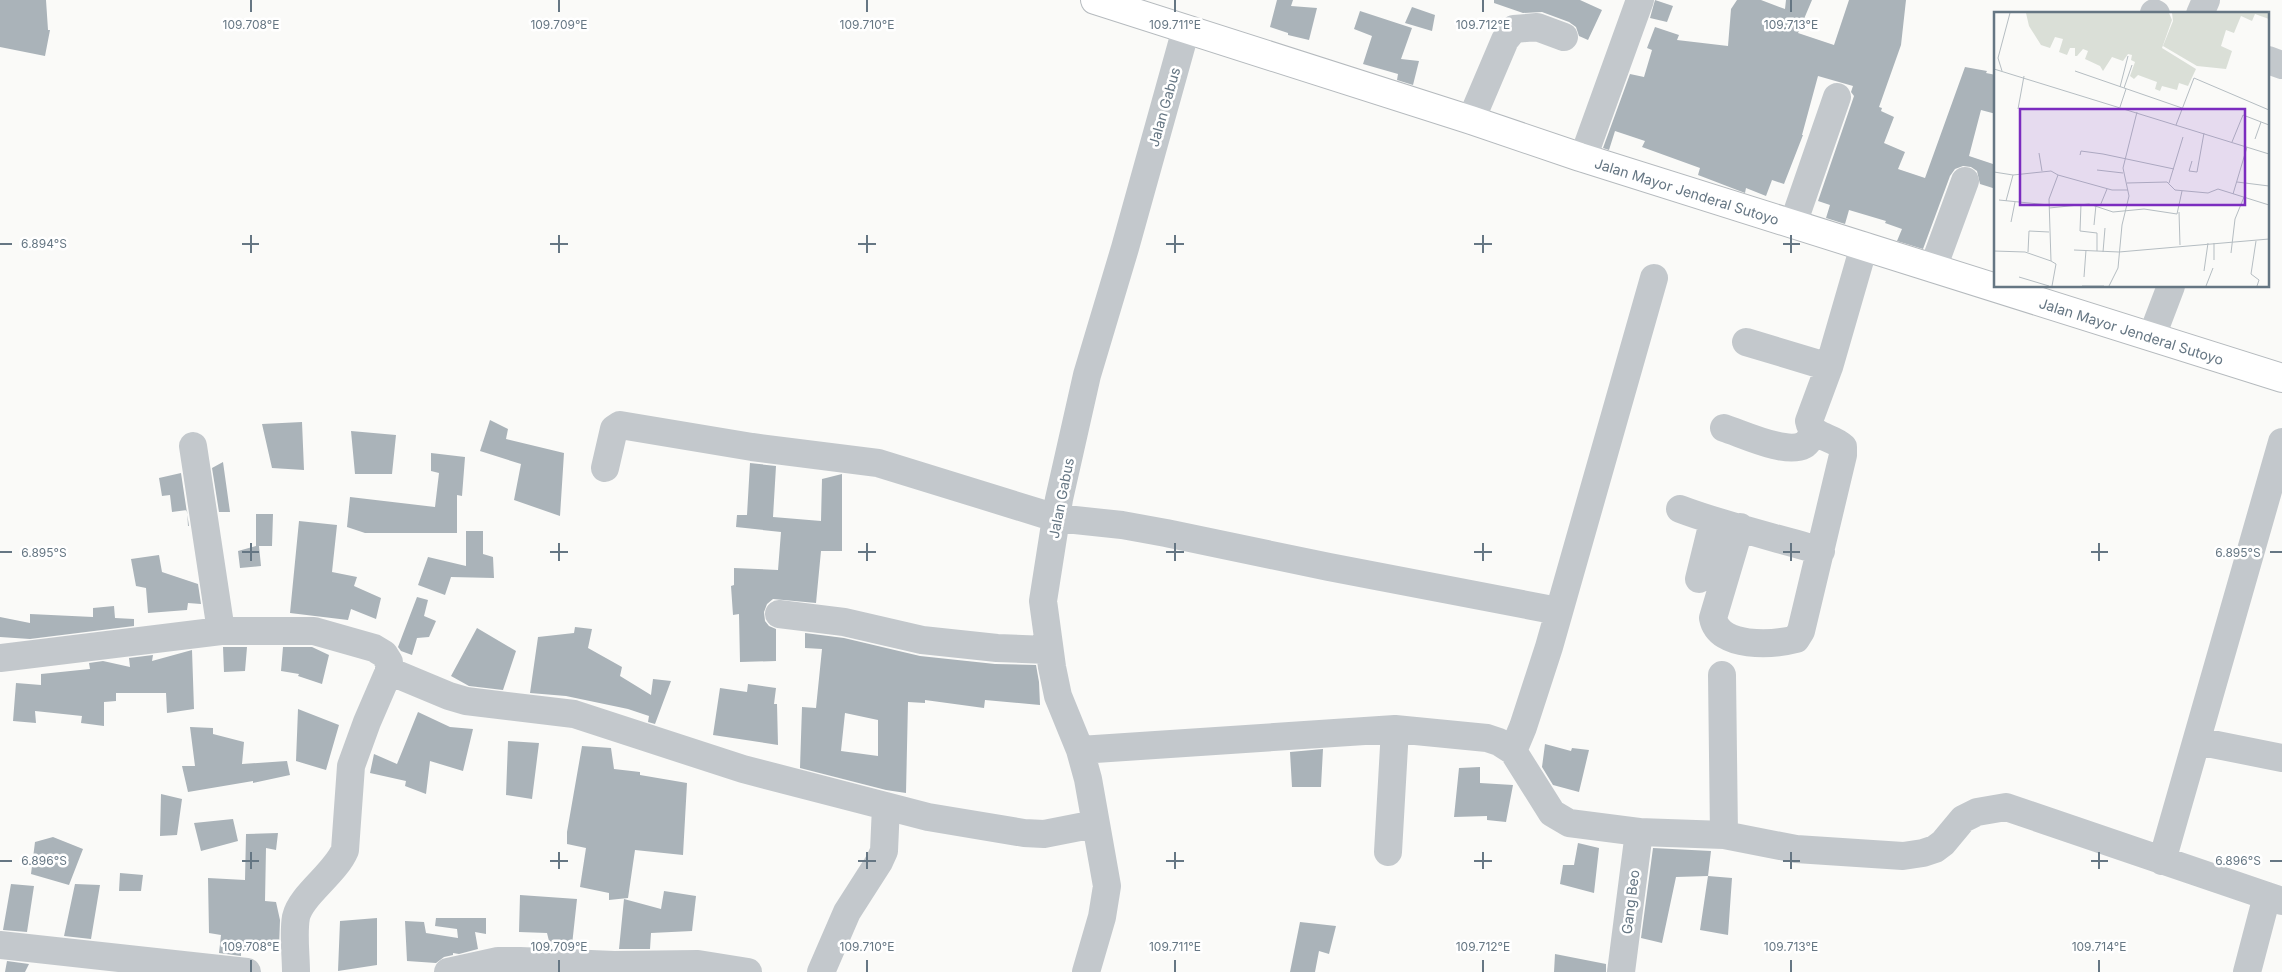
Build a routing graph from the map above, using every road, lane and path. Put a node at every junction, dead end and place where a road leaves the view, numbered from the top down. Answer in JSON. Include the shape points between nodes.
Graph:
{"nodes":[{"id":1,"x":1095,"y":0,"type":"edge"},
{"id":2,"x":1640,"y":0,"type":"edge"},
{"id":3,"x":2206,"y":0,"type":"edge"},
{"id":4,"x":2201,"y":12,"type":"edge"},
{"id":5,"x":1186,"y":29,"type":"junction"},
{"id":6,"x":1564,"y":37,"type":"dead end"},
{"id":7,"x":2270,"y":61,"type":"edge"},
{"id":8,"x":2282,"y":65,"type":"edge"},
{"id":9,"x":1837,"y":97,"type":"dead end"},
{"id":10,"x":1471,"y":120,"type":"junction"},
{"id":11,"x":1575,"y":156,"type":"junction"},
{"id":12,"x":1965,"y":181,"type":"dead end"},
{"id":13,"x":1793,"y":224,"type":"junction"},
{"id":14,"x":1864,"y":246,"type":"junction"},
{"id":15,"x":1933,"y":268,"type":"junction"},
{"id":16,"x":1654,"y":278,"type":"dead end"},
{"id":17,"x":1994,"y":287,"type":"edge"},
{"id":18,"x":1997,"y":288,"type":"edge"},
{"id":19,"x":2170,"y":288,"type":"edge"},
{"id":20,"x":2152,"y":336,"type":"junction"},
{"id":21,"x":1746,"y":342,"type":"dead end"},
{"id":22,"x":1829,"y":367,"type":"junction"},
{"id":23,"x":2282,"y":378,"type":"edge"},
{"id":24,"x":1724,"y":428,"type":"dead end"},
{"id":25,"x":1814,"y":433,"type":"junction"},
{"id":26,"x":2282,"y":442,"type":"edge"},
{"id":27,"x":193,"y":446,"type":"dead end"},
{"id":28,"x":605,"y":468,"type":"dead end"},
{"id":29,"x":1058,"y":509,"type":"junction"},
{"id":30,"x":1680,"y":509,"type":"dead end"},
{"id":31,"x":1713,"y":522,"type":"junction"},
{"id":32,"x":1740,"y":527,"type":"junction"},
{"id":33,"x":1821,"y":551,"type":"junction"},
{"id":34,"x":1701,"y":580,"type":"junction"},
{"id":35,"x":1558,"y":611,"type":"junction"},
{"id":36,"x":778,"y":614,"type":"dead end"},
{"id":37,"x":221,"y":630,"type":"junction"},
{"id":38,"x":1048,"y":650,"type":"junction"},
{"id":39,"x":0,"y":658,"type":"edge"},
{"id":40,"x":389,"y":671,"type":"junction"},
{"id":41,"x":1722,"y":675,"type":"dead end"},
{"id":42,"x":1395,"y":729,"type":"junction"},
{"id":43,"x":2196,"y":741,"type":"junction"},
{"id":44,"x":1112,"y":746,"type":"junction"},
{"id":45,"x":1080,"y":750,"type":"junction"},
{"id":46,"x":1513,"y":751,"type":"junction"},
{"id":47,"x":2282,"y":758,"type":"edge"},
{"id":48,"x":1088,"y":779,"type":"junction"},
{"id":49,"x":886,"y":806,"type":"junction"},
{"id":50,"x":1095,"y":824,"type":"junction"},
{"id":51,"x":1639,"y":832,"type":"junction"},
{"id":52,"x":1724,"y":835,"type":"junction"},
{"id":53,"x":1388,"y":852,"type":"dead end"},
{"id":54,"x":2162,"y":861,"type":"junction"},
{"id":55,"x":2274,"y":898,"type":"edge"},
{"id":56,"x":0,"y":945,"type":"edge"},
{"id":57,"x":614,"y":968,"type":"edge"},
{"id":58,"x":247,"y":972,"type":"edge"},
{"id":59,"x":296,"y":972,"type":"edge"},
{"id":60,"x":448,"y":972,"type":"edge"},
{"id":61,"x":748,"y":972,"type":"edge"},
{"id":62,"x":821,"y":972,"type":"edge"},
{"id":63,"x":1086,"y":972,"type":"edge"},
{"id":64,"x":1620,"y":972,"type":"edge"},
{"id":65,"x":2247,"y":972,"type":"edge"}],
"edges":[{"from":1,"to":5,"type":"main road","name":"Jalan Mayor Jenderal Sutoyo"},
{"from":2,"to":11,"type":"street"},
{"from":3,"to":4,"type":"street"},
{"from":5,"to":10,"type":"main road","name":"Jalan Mayor Jenderal Sutoyo"},
{"from":5,"to":29,"type":"street","name":"Jalan Gabus","via":[[1087,375]]},
{"from":6,"to":10,"type":"street","via":[[1537,27],[1514,29],[1504,40]]},
{"from":7,"to":8,"type":"street"},
{"from":9,"to":13,"type":"street"},
{"from":10,"to":11,"type":"main road","name":"Jalan Mayor Jenderal Sutoyo"},
{"from":11,"to":13,"type":"main road","name":"Jalan Mayor Jenderal Sutoyo"},
{"from":12,"to":15,"type":"street"},
{"from":13,"to":14,"type":"main road","name":"Jalan Mayor Jenderal Sutoyo"},
{"from":14,"to":15,"type":"main road","name":"Jalan Mayor Jenderal Sutoyo"},
{"from":14,"to":22,"type":"street"},
{"from":15,"to":17,"type":"main road","name":"Jalan Mayor Jenderal Sutoyo"},
{"from":16,"to":35,"type":"street"},
{"from":18,"to":20,"type":"main road","name":"Jalan Mayor Jenderal Sutoyo"},
{"from":19,"to":20,"type":"street"},
{"from":20,"to":23,"type":"main road","name":"Jalan Mayor Jenderal Sutoyo"},
{"from":21,"to":22,"type":"street"},
{"from":22,"to":25,"type":"street","via":[[1809,420]]},
{"from":24,"to":25,"type":"street","via":[[1793,448],[1805,445]]},
{"from":25,"to":33,"type":"street","via":[[1843,447]]},
{"from":26,"to":43,"type":"street"},
{"from":27,"to":37,"type":"street"},
{"from":28,"to":29,"type":"street","via":[[614,429],[620,425],[752,447],[878,463]]},
{"from":29,"to":35,"type":"street","via":[[1122,525]]},
{"from":29,"to":38,"type":"street","name":"Jalan Gabus","via":[[1043,601]]},
{"from":30,"to":31,"type":"street"},
{"from":31,"to":32,"type":"street"},
{"from":31,"to":34,"type":"street"},
{"from":32,"to":33,"type":"street"},
{"from":32,"to":34,"type":"street"},
{"from":33,"to":34,"type":"street","via":[[1801,632],[1796,640],[1778,644],[1742,642],[1720,632],[1714,625]]},
{"from":35,"to":46,"type":"street"},
{"from":36,"to":38,"type":"street","via":[[844,622],[922,640]]},
{"from":37,"to":39,"type":"street"},
{"from":37,"to":40,"type":"street","via":[[314,630],[374,648],[384,654],[389,662]]},
{"from":38,"to":45,"type":"street","name":"Jalan Gabus","via":[[1058,696]]},
{"from":40,"to":49,"type":"street","via":[[448,696],[574,714],[743,769]]},
{"from":40,"to":59,"type":"street","via":[[350,766],[345,850],[340,863],[303,902],[296,916]]},
{"from":41,"to":52,"type":"street"},
{"from":42,"to":44,"type":"street"},
{"from":42,"to":46,"type":"street","via":[[1487,738]]},
{"from":42,"to":53,"type":"street"},
{"from":43,"to":47,"type":"street"},
{"from":43,"to":54,"type":"street"},
{"from":44,"to":45,"type":"street"},
{"from":44,"to":48,"type":"street"},
{"from":45,"to":48,"type":"street","name":"Jalan Gabus"},
{"from":46,"to":51,"type":"street","via":[[1552,813],[1569,823]]},
{"from":48,"to":50,"type":"street","name":"Jalan Gabus"},
{"from":49,"to":50,"type":"street","via":[[928,817],[1024,833],[1044,834]]},
{"from":49,"to":62,"type":"street","via":[[884,851],[847,912]]},
{"from":50,"to":63,"type":"street","name":"Jalan Gabus","via":[[1107,886]]},
{"from":51,"to":52,"type":"street"},
{"from":51,"to":64,"type":"street","name":"Gang Beo"},
{"from":52,"to":54,"type":"street","via":[[1796,848],[1903,856],[1923,854],[1935,848],[1963,819],[1976,812],[2006,807]]},
{"from":54,"to":55,"type":"street"},
{"from":55,"to":65,"type":"street"},
{"from":56,"to":58,"type":"street"},
{"from":57,"to":60,"type":"street","via":[[509,961]]},
{"from":57,"to":61,"type":"street","via":[[698,964]]}]}
